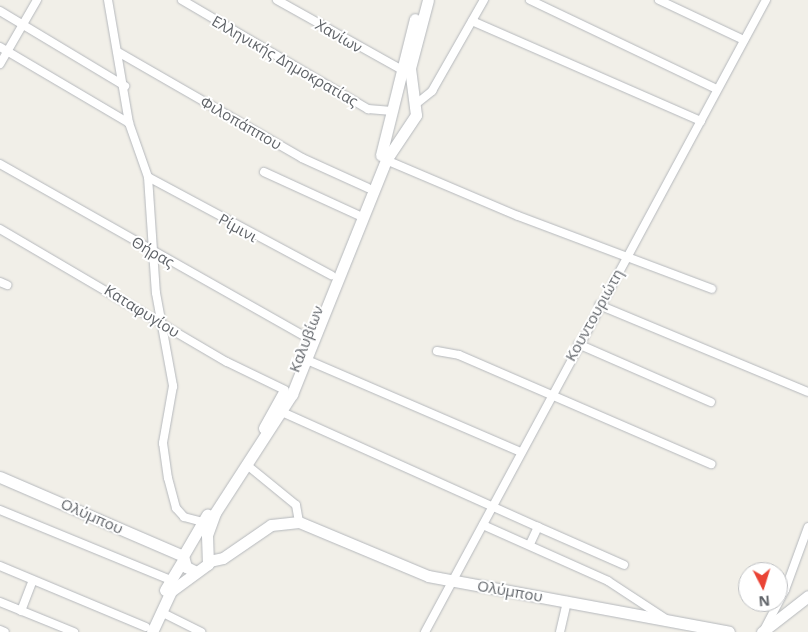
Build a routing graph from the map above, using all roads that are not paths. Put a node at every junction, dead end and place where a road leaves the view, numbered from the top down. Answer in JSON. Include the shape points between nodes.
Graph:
{"nodes":[{"id":1,"x":37,"y":0,"type":"edge"},
{"id":2,"x":108,"y":0,"type":"edge"},
{"id":3,"x":182,"y":0,"type":"edge"},
{"id":4,"x":277,"y":0,"type":"edge"},
{"id":5,"x":420,"y":0,"type":"edge"},
{"id":6,"x":428,"y":0,"type":"edge"},
{"id":7,"x":484,"y":0,"type":"edge"},
{"id":8,"x":530,"y":0,"type":"edge"},
{"id":9,"x":659,"y":0,"type":"edge"},
{"id":10,"x":766,"y":0,"type":"edge"},
{"id":11,"x":0,"y":11,"type":"edge"},
{"id":12,"x":472,"y":22,"type":"junction"},
{"id":13,"x":22,"y":26,"type":"junction"},
{"id":14,"x":744,"y":40,"type":"junction"},
{"id":15,"x":0,"y":47,"type":"edge"},
{"id":16,"x":8,"y":51,"type":"junction"},
{"id":17,"x":118,"y":52,"type":"junction"},
{"id":18,"x":0,"y":64,"type":"edge"},
{"id":19,"x":402,"y":70,"type":"junction"},
{"id":20,"x":125,"y":86,"type":"junction"},
{"id":21,"x":717,"y":89,"type":"junction"},
{"id":22,"x":415,"y":103,"type":"junction"},
{"id":23,"x":393,"y":109,"type":"junction"},
{"id":24,"x":411,"y":121,"type":"junction"},
{"id":25,"x":701,"y":121,"type":"junction"},
{"id":26,"x":130,"y":123,"type":"junction"},
{"id":27,"x":386,"y":160,"type":"junction"},
{"id":28,"x":0,"y":164,"type":"edge"},
{"id":29,"x":264,"y":172,"type":"dead end"},
{"id":30,"x":148,"y":177,"type":"junction"},
{"id":31,"x":368,"y":188,"type":"junction"},
{"id":32,"x":358,"y":215,"type":"junction"},
{"id":33,"x":0,"y":229,"type":"edge"},
{"id":34,"x":153,"y":252,"type":"junction"},
{"id":35,"x":626,"y":258,"type":"junction"},
{"id":36,"x":331,"y":275,"type":"junction"},
{"id":37,"x":712,"y":289,"type":"dead end"},
{"id":38,"x":599,"y":305,"type":"junction"},
{"id":39,"x":161,"y":322,"type":"junction"},
{"id":40,"x":307,"y":338,"type":"junction"},
{"id":41,"x":578,"y":344,"type":"junction"},
{"id":42,"x":437,"y":351,"type":"dead end"},
{"id":43,"x":307,"y":360,"type":"junction"},
{"id":44,"x":285,"y":390,"type":"junction"},
{"id":45,"x":808,"y":392,"type":"edge"},
{"id":46,"x":551,"y":394,"type":"junction"},
{"id":47,"x":711,"y":402,"type":"dead end"},
{"id":48,"x":282,"y":412,"type":"junction"},
{"id":49,"x":520,"y":452,"type":"junction"},
{"id":50,"x":711,"y":464,"type":"dead end"},
{"id":51,"x":247,"y":465,"type":"junction"},
{"id":52,"x":0,"y":477,"type":"edge"},
{"id":53,"x":492,"y":505,"type":"junction"},
{"id":54,"x":0,"y":510,"type":"edge"},
{"id":55,"x":203,"y":522,"type":"junction"},
{"id":56,"x":299,"y":522,"type":"junction"},
{"id":57,"x":483,"y":525,"type":"junction"},
{"id":58,"x":538,"y":527,"type":"junction"},
{"id":59,"x":808,"y":527,"type":"edge"},
{"id":60,"x":530,"y":544,"type":"junction"},
{"id":61,"x":184,"y":555,"type":"junction"},
{"id":62,"x":209,"y":557,"type":"junction"},
{"id":63,"x":624,"y":565,"type":"dead end"},
{"id":64,"x":0,"y":566,"type":"edge"},
{"id":65,"x":196,"y":572,"type":"junction"},
{"id":66,"x":34,"y":580,"type":"junction"},
{"id":67,"x":171,"y":580,"type":"junction"},
{"id":68,"x":453,"y":581,"type":"junction"},
{"id":69,"x":808,"y":596,"type":"edge"},
{"id":70,"x":567,"y":601,"type":"junction"},
{"id":71,"x":0,"y":602,"type":"edge"},
{"id":72,"x":21,"y":610,"type":"junction"},
{"id":73,"x":161,"y":612,"type":"junction"},
{"id":74,"x":666,"y":619,"type":"junction"},
{"id":75,"x":0,"y":630,"type":"edge"},
{"id":76,"x":148,"y":630,"type":"edge"},
{"id":77,"x":763,"y":631,"type":"edge"},
{"id":78,"x":5,"y":632,"type":"edge"},
{"id":79,"x":74,"y":632,"type":"edge"},
{"id":80,"x":201,"y":632,"type":"edge"},
{"id":81,"x":425,"y":632,"type":"edge"},
{"id":82,"x":560,"y":632,"type":"edge"},
{"id":83,"x":729,"y":632,"type":"edge"}],
"edges":[{"from":1,"to":13,"type":"street"},
{"from":2,"to":17,"type":"street"},
{"from":3,"to":23,"type":"street","name":"Ελληνικής Δημοκρατίας","via":[[368,109]]},
{"from":4,"to":19,"type":"street","name":"Χανίων"},
{"from":5,"to":19,"type":"main road","name":"Καλυβίων"},
{"from":6,"to":22,"type":"main road","name":"Καλυβίων","via":[[410,68]]},
{"from":7,"to":12,"type":"street"},
{"from":8,"to":21,"type":"street"},
{"from":9,"to":14,"type":"street"},
{"from":10,"to":14,"type":"street","name":"Κουντουριώτη"},
{"from":11,"to":13,"type":"street"},
{"from":12,"to":22,"type":"street","via":[[432,90]]},
{"from":12,"to":25,"type":"street"},
{"from":13,"to":16,"type":"street"},
{"from":13,"to":20,"type":"street"},
{"from":14,"to":21,"type":"street","name":"Κουντουριώτη"},
{"from":15,"to":16,"type":"street"},
{"from":16,"to":18,"type":"street"},
{"from":16,"to":26,"type":"street"},
{"from":17,"to":20,"type":"street"},
{"from":17,"to":31,"type":"street","name":"Φιλοπάππου","via":[[302,158]]},
{"from":19,"to":23,"type":"main road","name":"Καλυβίων"},
{"from":20,"to":26,"type":"street"},
{"from":21,"to":25,"type":"street","name":"Κουντουριώτη"},
{"from":22,"to":23,"type":"main road","via":[[404,98]]},
{"from":22,"to":24,"type":"main road","name":"Καλυβίων"},
{"from":23,"to":24,"type":"main road","via":[[400,122]]},
{"from":23,"to":31,"type":"main road","name":"Καλυβίων"},
{"from":24,"to":27,"type":"main road","name":"Καλυβίων"},
{"from":25,"to":35,"type":"street","name":"Κουντουριώτη"},
{"from":26,"to":30,"type":"street"},
{"from":27,"to":35,"type":"street"},
{"from":27,"to":43,"type":"main road","name":"Καλυβίων"},
{"from":28,"to":34,"type":"street","name":"Θήρας"},
{"from":29,"to":32,"type":"street"},
{"from":30,"to":34,"type":"street"},
{"from":30,"to":36,"type":"street","name":"Ρίμινι"},
{"from":31,"to":32,"type":"main road","name":"Καλυβίων"},
{"from":32,"to":36,"type":"main road","name":"Καλυβίων"},
{"from":33,"to":39,"type":"street","name":"Καταφυγίου"},
{"from":34,"to":39,"type":"street"},
{"from":34,"to":40,"type":"street","name":"Θήρας"},
{"from":35,"to":37,"type":"street"},
{"from":35,"to":38,"type":"street","name":"Κουντουριώτη"},
{"from":36,"to":40,"type":"main road","name":"Καλυβίων"},
{"from":38,"to":41,"type":"street","name":"Κουντουριώτη"},
{"from":38,"to":45,"type":"street"},
{"from":39,"to":44,"type":"street","name":"Καταφυγίου"},
{"from":39,"to":55,"type":"street","via":[[173,386],[163,443],[168,478],[176,508],[184,517]]},
{"from":40,"to":44,"type":"main road","name":"Καλυβίων"},
{"from":41,"to":46,"type":"street","name":"Κουντουριώτη"},
{"from":41,"to":47,"type":"street"},
{"from":42,"to":46,"type":"street","via":[[459,354]]},
{"from":43,"to":48,"type":"main road","name":"Καλυβίων"},
{"from":43,"to":49,"type":"street"},
{"from":44,"to":55,"type":"main road","name":"Καλυβίων"},
{"from":46,"to":49,"type":"street","name":"Κουντουριώτη"},
{"from":46,"to":50,"type":"street"},
{"from":48,"to":51,"type":"main road","name":"Καλυβίων"},
{"from":48,"to":53,"type":"street"},
{"from":49,"to":53,"type":"street","name":"Κουντουριώτη"},
{"from":51,"to":56,"type":"street","via":[[296,505]]},
{"from":51,"to":62,"type":"main road","name":"Καλυβίων","via":[[215,512],[207,535]]},
{"from":52,"to":61,"type":"main road","name":"Ολύμπου"},
{"from":53,"to":57,"type":"street","name":"Κουντουριώτη"},
{"from":53,"to":58,"type":"street"},
{"from":54,"to":67,"type":"street"},
{"from":55,"to":61,"type":"main road","name":"Καλυβίων"},
{"from":56,"to":62,"type":"main road","via":[[271,525],[223,558]]},
{"from":56,"to":68,"type":"main road","name":"Ολύμπου","via":[[405,569]]},
{"from":57,"to":60,"type":"street"},
{"from":57,"to":68,"type":"street","name":"Κουντουριώτη"},
{"from":58,"to":60,"type":"street"},
{"from":58,"to":63,"type":"street"},
{"from":59,"to":77,"type":"street","via":[[786,590]]},
{"from":60,"to":74,"type":"street","via":[[635,595]]},
{"from":61,"to":62,"type":"main road","via":[[195,545]]},
{"from":61,"to":65,"type":"main road"},
{"from":61,"to":67,"type":"main road","name":"Καλυβίων"},
{"from":62,"to":65,"type":"main road"},
{"from":64,"to":66,"type":"street"},
{"from":65,"to":73,"type":"main road","via":[[177,584]]},
{"from":66,"to":72,"type":"street"},
{"from":66,"to":76,"type":"street"},
{"from":67,"to":76,"type":"main road","name":"Καλυβίων"},
{"from":68,"to":70,"type":"main road","name":"Ολύμπου"},
{"from":68,"to":81,"type":"street","name":"Κουντουριώτη"},
{"from":69,"to":77,"type":"main road"},
{"from":70,"to":74,"type":"main road","name":"Ολύμπου"},
{"from":70,"to":82,"type":"street"},
{"from":71,"to":72,"type":"street"},
{"from":72,"to":79,"type":"street"},
{"from":73,"to":76,"type":"main road"},
{"from":73,"to":80,"type":"street"},
{"from":74,"to":83,"type":"main road","name":"Ολύμπου"},
{"from":75,"to":78,"type":"street"}]}
